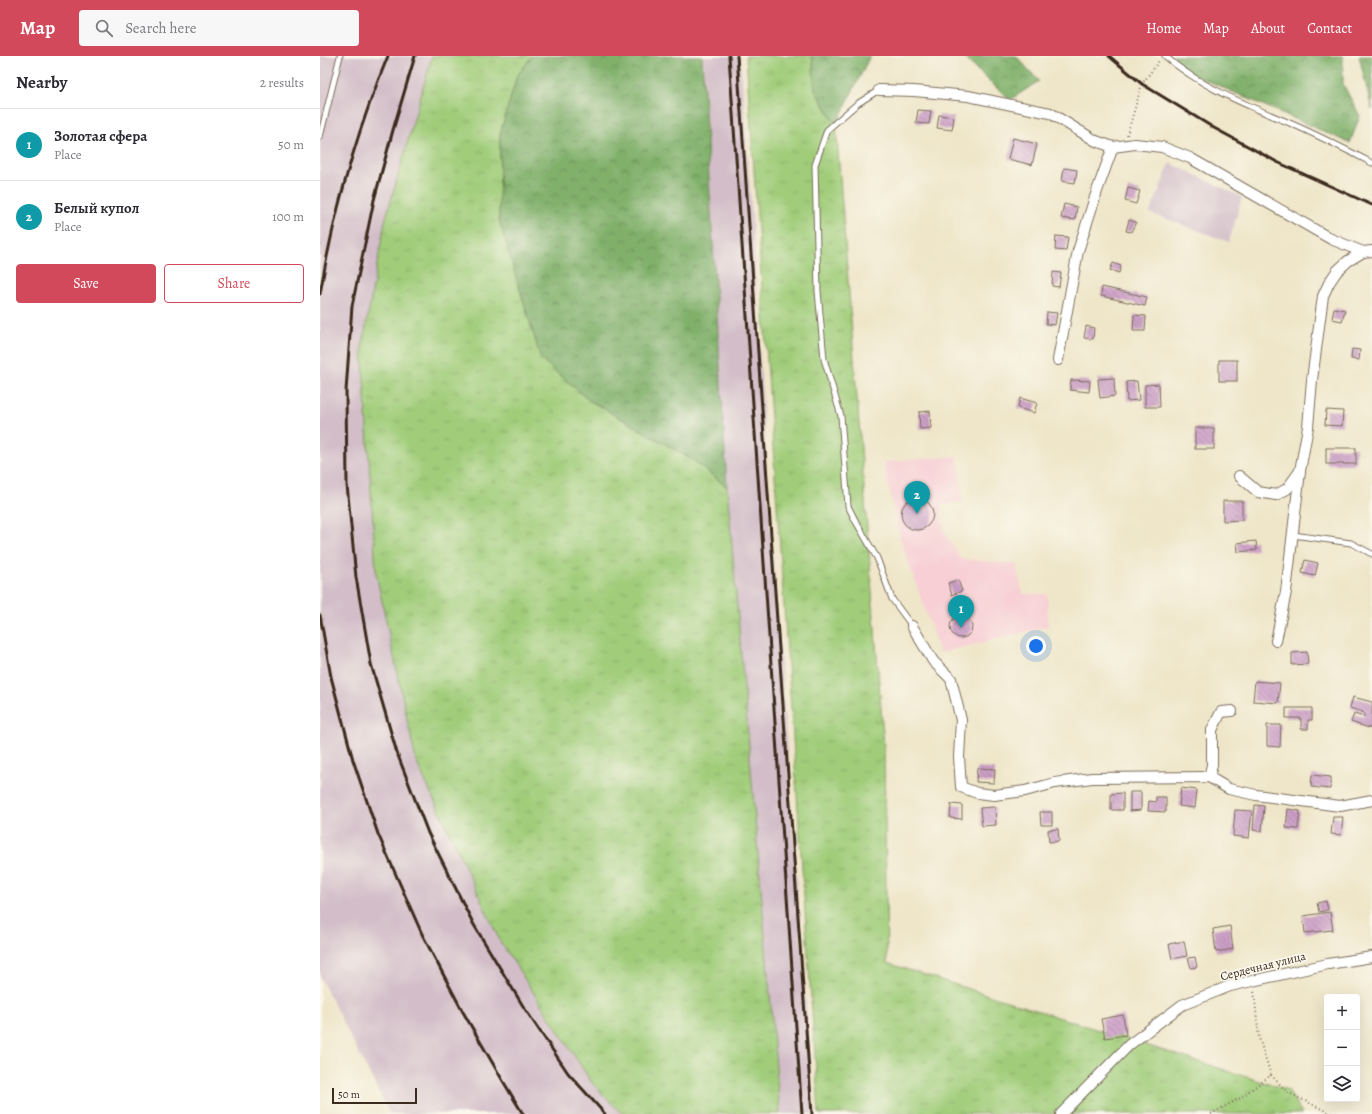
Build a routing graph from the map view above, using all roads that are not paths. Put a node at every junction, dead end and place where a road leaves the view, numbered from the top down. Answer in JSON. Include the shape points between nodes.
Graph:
{"nodes":[{"id":1,"x":340,"y":56,"type":"edge"},
{"id":2,"x":1164,"y":56,"type":"edge"},
{"id":3,"x":879,"y":90,"type":"joint"},
{"id":4,"x":320,"y":137,"type":"edge"},
{"id":5,"x":1113,"y":147,"type":"junction"},
{"id":6,"x":1372,"y":163,"type":"edge"},
{"id":7,"x":1368,"y":252,"type":"edge"},
{"id":8,"x":1058,"y":360,"type":"dead end"},
{"id":9,"x":1300,"y":471,"type":"junction"},
{"id":10,"x":1239,"y":476,"type":"dead end"},
{"id":11,"x":1293,"y":535,"type":"junction"},
{"id":12,"x":1372,"y":554,"type":"edge"},
{"id":13,"x":912,"y":626,"type":"joint"},
{"id":14,"x":1276,"y":641,"type":"dead end"},
{"id":15,"x":1232,"y":711,"type":"dead end"},
{"id":16,"x":1209,"y":777,"type":"junction"},
{"id":17,"x":1372,"y":800,"type":"edge"},
{"id":18,"x":1372,"y":957,"type":"edge"},
{"id":19,"x":1061,"y":1114,"type":"edge"}],
"edges":[{"from":1,"to":4,"type":"lane"},
{"from":2,"to":6,"type":"lane","via":[[1229,97]]},
{"from":3,"to":5,"type":"street","via":[[914,90],[968,96],[1050,113],[1096,141]]},
{"from":3,"to":13,"type":"lane","via":[[857,104],[827,130],[815,165],[818,291],[824,360],[841,416],[848,506],[877,558],[892,599]]},
{"from":5,"to":7,"type":"street","via":[[1136,144],[1162,147],[1190,158],[1331,238]]},
{"from":5,"to":8,"type":"street","via":[[1078,251]]},
{"from":7,"to":9,"type":"street","via":[[1348,261],[1337,271],[1323,296],[1308,427]]},
{"from":9,"to":10,"type":"street","via":[[1287,488],[1276,495],[1258,492]]},
{"from":9,"to":11,"type":"street"},
{"from":11,"to":12,"type":"lane","via":[[1352,544]]},
{"from":11,"to":14,"type":"street","via":[[1286,592]]},
{"from":13,"to":16,"type":"street","via":[[934,661],[951,679],[961,720],[961,787],[976,793],[994,795],[1092,778]]},
{"from":15,"to":16,"type":"street","via":[[1221,712],[1212,730],[1212,765]]},
{"from":16,"to":17,"type":"street","via":[[1229,789],[1256,795],[1340,806]]},
{"from":18,"to":19,"type":"street","name":"Сердечная улица","via":[[1230,986],[1182,1005],[1129,1045]]}]}
